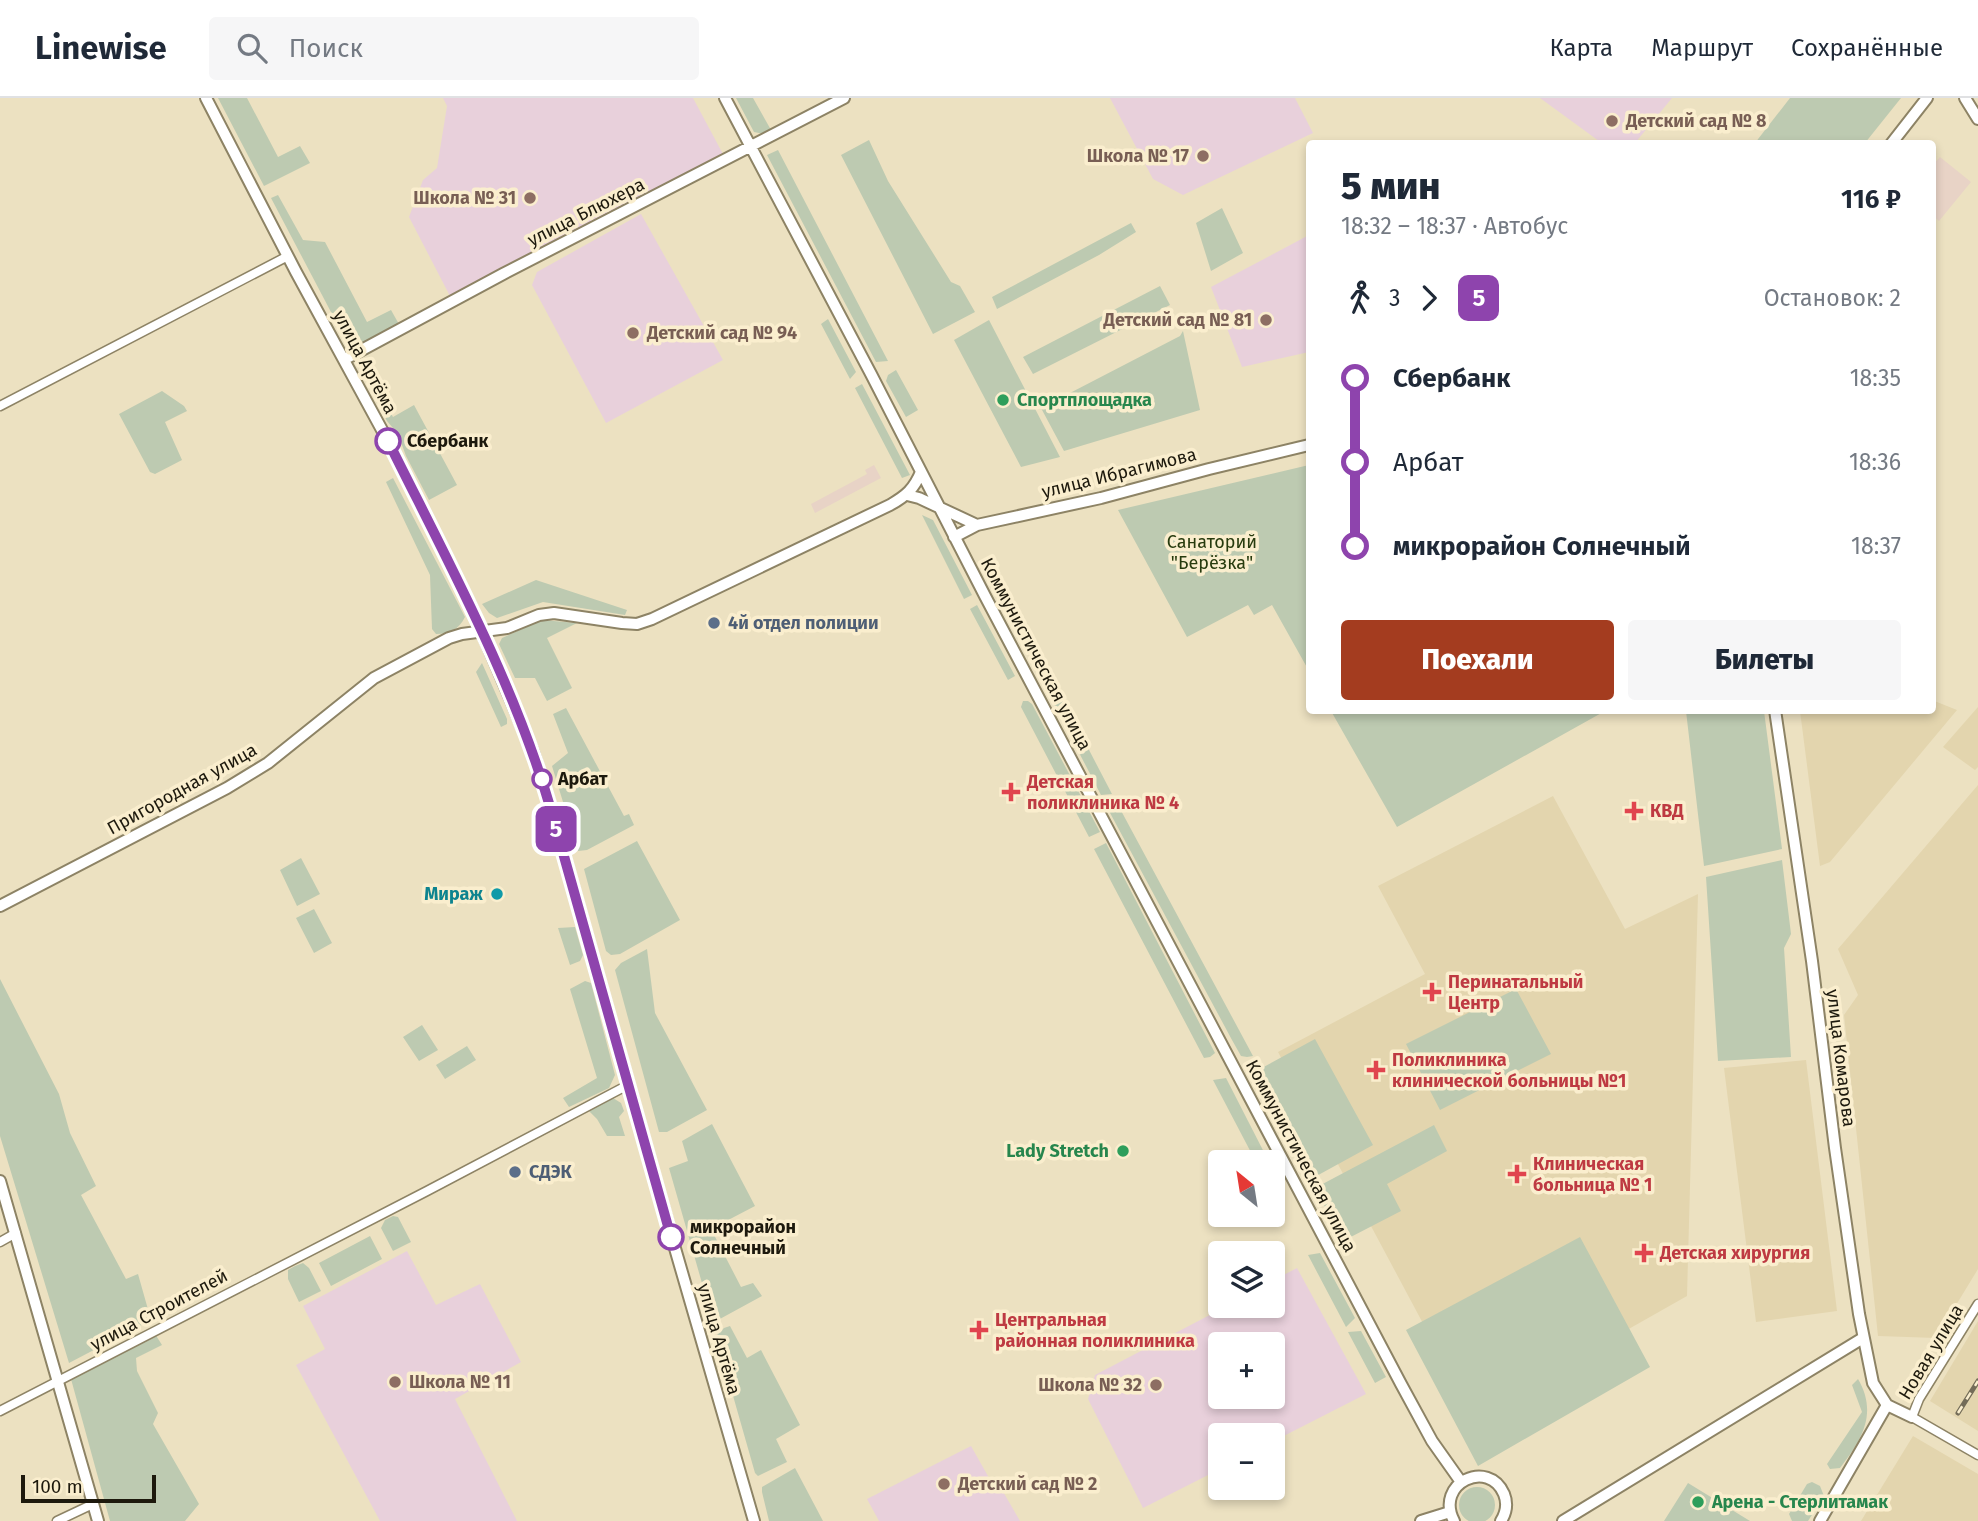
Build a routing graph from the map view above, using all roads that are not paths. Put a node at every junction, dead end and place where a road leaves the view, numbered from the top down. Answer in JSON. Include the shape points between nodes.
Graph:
{"nodes":[{"id":1,"x":206,"y":98,"type":"edge"},
{"id":2,"x":725,"y":98,"type":"edge"},
{"id":3,"x":844,"y":98,"type":"edge"},
{"id":4,"x":1927,"y":98,"type":"edge"},
{"id":5,"x":1965,"y":98,"type":"edge"},
{"id":6,"x":1978,"y":119,"type":"edge"},
{"id":7,"x":1894,"y":140,"type":"edge"},
{"id":8,"x":750,"y":146,"type":"junction"},
{"id":9,"x":288,"y":256,"type":"junction"},
{"id":10,"x":345,"y":359,"type":"junction"},
{"id":11,"x":0,"y":407,"type":"edge"},
{"id":12,"x":1306,"y":447,"type":"edge"},
{"id":13,"x":921,"y":472,"type":"junction"},
{"id":14,"x":907,"y":495,"type":"junction"},
{"id":15,"x":939,"y":508,"type":"junction"},
{"id":16,"x":977,"y":525,"type":"junction"},
{"id":17,"x":954,"y":537,"type":"junction"},
{"id":18,"x":482,"y":632,"type":"junction"},
{"id":19,"x":1776,"y":714,"type":"edge"},
{"id":20,"x":0,"y":906,"type":"edge"},
{"id":21,"x":628,"y":1085,"type":"junction"},
{"id":22,"x":0,"y":1181,"type":"edge"},
{"id":23,"x":16,"y":1233,"type":"junction"},
{"id":24,"x":0,"y":1242,"type":"edge"},
{"id":25,"x":1978,"y":1304,"type":"edge"},
{"id":26,"x":1863,"y":1338,"type":"junction"},
{"id":27,"x":58,"y":1381,"type":"junction"},
{"id":28,"x":1886,"y":1405,"type":"junction"},
{"id":29,"x":0,"y":1411,"type":"edge"},
{"id":30,"x":1912,"y":1416,"type":"junction"},
{"id":31,"x":1978,"y":1455,"type":"edge"},
{"id":32,"x":1461,"y":1482,"type":"junction"},
{"id":33,"x":93,"y":1504,"type":"junction"},
{"id":34,"x":1452,"y":1516,"type":"edge"},
{"id":35,"x":57,"y":1521,"type":"edge"},
{"id":36,"x":98,"y":1521,"type":"edge"},
{"id":37,"x":754,"y":1521,"type":"edge"},
{"id":38,"x":1421,"y":1521,"type":"edge"},
{"id":39,"x":1501,"y":1521,"type":"edge"},
{"id":40,"x":1563,"y":1521,"type":"edge"},
{"id":41,"x":1820,"y":1521,"type":"edge"}],
"edges":[{"from":1,"to":9,"type":"main road","name":"улица Артёма"},
{"from":2,"to":8,"type":"main road","name":"Коммунистическая улица"},
{"from":3,"to":8,"type":"main road","name":"улица Блюхера"},
{"from":4,"to":7,"type":"main road"},
{"from":5,"to":6,"type":"main road"},
{"from":8,"to":10,"type":"main road","name":"улица Блюхера"},
{"from":8,"to":13,"type":"main road","name":"Коммунистическая улица"},
{"from":9,"to":10,"type":"main road","name":"улица Артёма"},
{"from":9,"to":11,"type":"street"},
{"from":10,"to":18,"type":"main road","name":"улица Артёма"},
{"from":12,"to":16,"type":"main road","name":"улица Ибрагимова"},
{"from":13,"to":14,"type":"main road"},
{"from":13,"to":15,"type":"main road","name":"Коммунистическая улица"},
{"from":14,"to":15,"type":"main road"},
{"from":14,"to":18,"type":"main road","name":"Пригородная улица","via":[[637,624],[554,613]]},
{"from":15,"to":16,"type":"main road"},
{"from":15,"to":17,"type":"main road","name":"Коммунистическая улица"},
{"from":16,"to":17,"type":"main road","name":"улица Ибрагимова"},
{"from":17,"to":32,"type":"main road","name":"Коммунистическая улица","via":[[1401,1384]]},
{"from":18,"to":20,"type":"main road","name":"Пригородная улица","via":[[449,638],[374,678],[254,773]]},
{"from":18,"to":21,"type":"main road","name":"улица Артёма","via":[[533,752]]},
{"from":19,"to":26,"type":"main road","name":"улица Комарова"},
{"from":21,"to":27,"type":"street","name":"улица Строителей"},
{"from":21,"to":37,"type":"main road","name":"улица Артёма"},
{"from":22,"to":23,"type":"main road"},
{"from":23,"to":24,"type":"street"},
{"from":23,"to":27,"type":"main road"},
{"from":25,"to":30,"type":"street","name":"Новая улица"},
{"from":26,"to":28,"type":"main road","name":"улица Комарова","via":[[1873,1383]]},
{"from":26,"to":40,"type":"main road"},
{"from":27,"to":29,"type":"street","name":"улица Строителей"},
{"from":27,"to":33,"type":"main road"},
{"from":28,"to":30,"type":"main road"},
{"from":28,"to":41,"type":"main road"},
{"from":30,"to":31,"type":"street"},
{"from":32,"to":34,"type":"main road","via":[[1450,1499]]},
{"from":32,"to":39,"type":"main road","via":[[1483,1477],[1497,1484],[1506,1499]]},
{"from":33,"to":35,"type":"street"},
{"from":33,"to":36,"type":"main road"},
{"from":34,"to":38,"type":"main road"}]}
